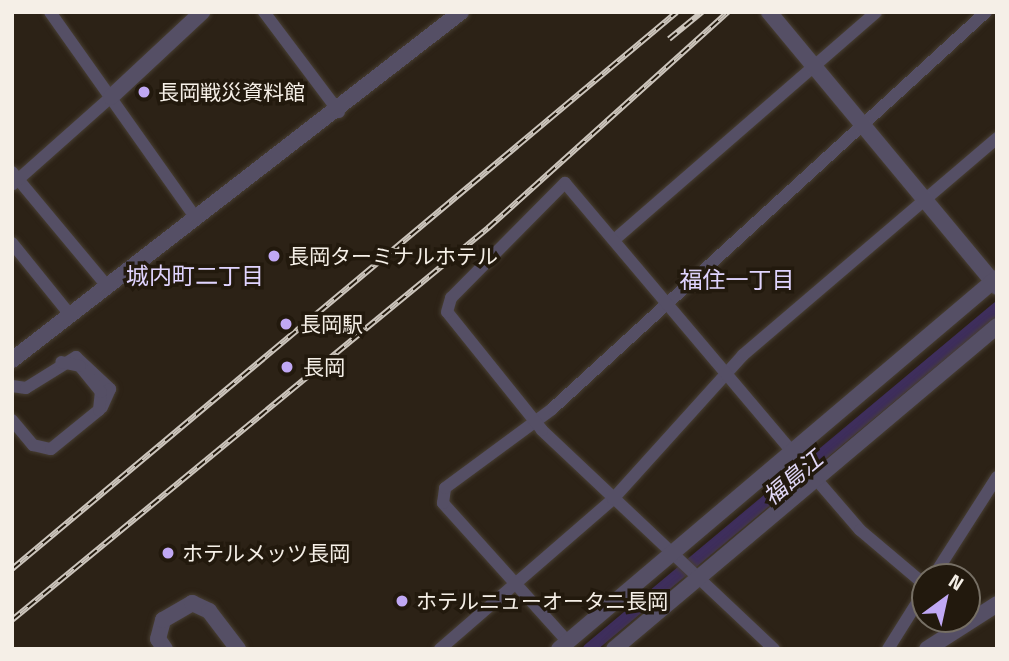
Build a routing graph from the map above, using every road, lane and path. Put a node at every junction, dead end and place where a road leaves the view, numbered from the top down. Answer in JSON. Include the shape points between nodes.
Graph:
{"nodes":[{"id":1,"x":50,"y":12,"type":"edge"},
{"id":2,"x":202,"y":12,"type":"edge"},
{"id":3,"x":264,"y":12,"type":"edge"},
{"id":4,"x":461,"y":12,"type":"edge"},
{"id":5,"x":769,"y":12,"type":"edge"},
{"id":6,"x":876,"y":12,"type":"edge"},
{"id":7,"x":985,"y":12,"type":"edge"},
{"id":8,"x":814,"y":67,"type":"junction"},
{"id":9,"x":111,"y":97,"type":"junction"},
{"id":10,"x":339,"y":112,"type":"junction"},
{"id":11,"x":864,"y":127,"type":"junction"},
{"id":12,"x":997,"y":138,"type":"edge"},
{"id":13,"x":14,"y":178,"type":"edge"},
{"id":14,"x":924,"y":200,"type":"junction"},
{"id":15,"x":196,"y":218,"type":"junction"},
{"id":16,"x":614,"y":240,"type":"junction"},
{"id":17,"x":12,"y":243,"type":"edge"},
{"id":18,"x":995,"y":282,"type":"edge"},
{"id":19,"x":106,"y":285,"type":"junction"},
{"id":20,"x":665,"y":305,"type":"junction"},
{"id":21,"x":69,"y":315,"type":"junction"},
{"id":22,"x":997,"y":326,"type":"edge"},
{"id":23,"x":12,"y":360,"type":"edge"},
{"id":24,"x":725,"y":375,"type":"junction"},
{"id":25,"x":12,"y":386,"type":"edge"},
{"id":26,"x":536,"y":419,"type":"junction"},
{"id":27,"x":12,"y":420,"type":"edge"},
{"id":28,"x":792,"y":452,"type":"junction"},
{"id":29,"x":997,"y":477,"type":"edge"},
{"id":30,"x":816,"y":479,"type":"junction"},
{"id":31,"x":613,"y":499,"type":"junction"},
{"id":32,"x":675,"y":555,"type":"junction"},
{"id":33,"x":942,"y":563,"type":"edge"},
{"id":34,"x":694,"y":575,"type":"junction"},
{"id":35,"x":911,"y":575,"type":"edge"},
{"id":36,"x":514,"y":584,"type":"junction"},
{"id":37,"x":997,"y":604,"type":"edge"},
{"id":38,"x":911,"y":610,"type":"edge"},
{"id":39,"x":563,"y":645,"type":"edge"},
{"id":40,"x":165,"y":649,"type":"edge"},
{"id":41,"x":238,"y":649,"type":"edge"},
{"id":42,"x":440,"y":649,"type":"edge"},
{"id":43,"x":614,"y":649,"type":"edge"},
{"id":44,"x":775,"y":649,"type":"edge"},
{"id":45,"x":888,"y":649,"type":"edge"},
{"id":46,"x":927,"y":649,"type":"edge"}],
"edges":[{"from":1,"to":9,"type":"street"},
{"from":2,"to":9,"type":"street"},
{"from":3,"to":10,"type":"street"},
{"from":4,"to":10,"type":"street"},
{"from":5,"to":8,"type":"street"},
{"from":6,"to":8,"type":"street"},
{"from":7,"to":11,"type":"street"},
{"from":8,"to":11,"type":"street"},
{"from":8,"to":16,"type":"street"},
{"from":9,"to":13,"type":"street"},
{"from":9,"to":15,"type":"street"},
{"from":10,"to":15,"type":"street"},
{"from":11,"to":14,"type":"street"},
{"from":11,"to":20,"type":"street"},
{"from":12,"to":14,"type":"street"},
{"from":13,"to":19,"type":"street"},
{"from":14,"to":18,"type":"street"},
{"from":14,"to":24,"type":"street"},
{"from":15,"to":19,"type":"street"},
{"from":16,"to":20,"type":"street"},
{"from":16,"to":26,"type":"street","via":[[565,183],[451,298],[447,312]]},
{"from":17,"to":21,"type":"street"},
{"from":18,"to":28,"type":"street"},
{"from":19,"to":21,"type":"street"},
{"from":20,"to":24,"type":"street"},
{"from":20,"to":26,"type":"street"},
{"from":21,"to":23,"type":"street"},
{"from":22,"to":30,"type":"street"},
{"from":24,"to":28,"type":"street"},
{"from":24,"to":31,"type":"street"},
{"from":25,"to":27,"type":"street","via":[[26,388],[61,362],[80,366],[101,392],[99,410],[51,449],[33,445]]},
{"from":26,"to":31,"type":"street"},
{"from":26,"to":36,"type":"street","via":[[442,495]]},
{"from":28,"to":32,"type":"street"},
{"from":29,"to":33,"type":"street"},
{"from":30,"to":34,"type":"street"},
{"from":30,"to":35,"type":"street","via":[[860,530]]},
{"from":31,"to":32,"type":"street"},
{"from":31,"to":36,"type":"street"},
{"from":32,"to":34,"type":"street"},
{"from":32,"to":39,"type":"street"},
{"from":34,"to":43,"type":"street"},
{"from":34,"to":44,"type":"street"},
{"from":36,"to":39,"type":"street"},
{"from":36,"to":42,"type":"street"},
{"from":37,"to":46,"type":"street"},
{"from":38,"to":45,"type":"street"},
{"from":40,"to":41,"type":"street","via":[[158,639],[163,620],[192,603],[209,611]]}]}
